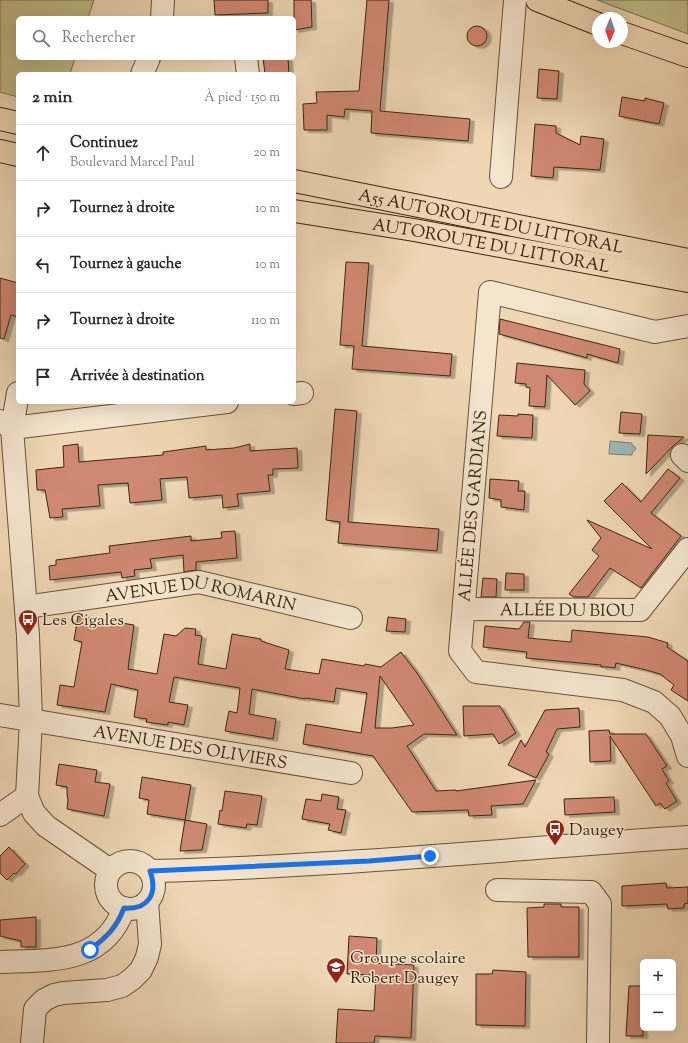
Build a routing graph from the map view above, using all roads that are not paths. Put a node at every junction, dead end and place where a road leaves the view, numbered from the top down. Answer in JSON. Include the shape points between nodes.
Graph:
{"nodes":[{"id":1,"x":162,"y":0,"type":"edge"},
{"id":2,"x":515,"y":0,"type":"edge"},
{"id":3,"x":546,"y":2,"type":"edge"},
{"id":4,"x":162,"y":16,"type":"edge"},
{"id":5,"x":592,"y":21,"type":"edge"},
{"id":6,"x":628,"y":35,"type":"edge"},
{"id":7,"x":688,"y":56,"type":"edge"},
{"id":8,"x":149,"y":60,"type":"edge"},
{"id":9,"x":246,"y":60,"type":"edge"},
{"id":10,"x":143,"y":72,"type":"edge"},
{"id":11,"x":248,"y":72,"type":"edge"},
{"id":12,"x":0,"y":119,"type":"edge"},
{"id":13,"x":16,"y":123,"type":"edge"},
{"id":14,"x":0,"y":151,"type":"edge"},
{"id":15,"x":16,"y":155,"type":"edge"},
{"id":16,"x":501,"y":176,"type":"dead end"},
{"id":17,"x":296,"y":181,"type":"edge"},
{"id":18,"x":296,"y":211,"type":"edge"},
{"id":19,"x":688,"y":260,"type":"edge"},
{"id":20,"x":688,"y":281,"type":"edge"},
{"id":21,"x":688,"y":326,"type":"edge"},
{"id":22,"x":16,"y":398,"type":"edge"},
{"id":23,"x":207,"y":404,"type":"edge"},
{"id":24,"x":6,"y":424,"type":"edge"},
{"id":25,"x":688,"y":549,"type":"edge"},
{"id":26,"x":26,"y":607,"type":"junction"},
{"id":27,"x":464,"y":609,"type":"junction"},
{"id":28,"x":351,"y":618,"type":"dead end"},
{"id":29,"x":0,"y":715,"type":"edge"},
{"id":30,"x":31,"y":720,"type":"junction"},
{"id":31,"x":688,"y":756,"type":"edge"},
{"id":32,"x":351,"y":773,"type":"dead end"},
{"id":33,"x":27,"y":796,"type":"junction"},
{"id":34,"x":0,"y":815,"type":"edge"},
{"id":35,"x":688,"y":837,"type":"edge"},
{"id":36,"x":110,"y":870,"type":"junction"},
{"id":37,"x":150,"y":871,"type":"junction"},
{"id":38,"x":497,"y":890,"type":"dead end"},
{"id":39,"x":147,"y":902,"type":"junction"},
{"id":40,"x":124,"y":908,"type":"junction"},
{"id":41,"x":0,"y":962,"type":"edge"},
{"id":42,"x":32,"y":1043,"type":"edge"},
{"id":43,"x":598,"y":1043,"type":"edge"}],
"edges":[{"from":1,"to":4,"type":"street"},
{"from":2,"to":16,"type":"street"},
{"from":3,"to":5,"type":"main road"},
{"from":6,"to":7,"type":"main road"},
{"from":8,"to":10,"type":"street"},
{"from":9,"to":11,"type":"street"},
{"from":12,"to":13,"type":"main road"},
{"from":14,"to":15,"type":"main road"},
{"from":17,"to":19,"type":"main road","name":"A55 AUTOROUTE DU LITTORAL"},
{"from":18,"to":20,"type":"main road","name":"AUTOROUTE DU LITTORAL","via":[[414,230]]},
{"from":21,"to":27,"type":"street","name":"ALLÉE DES GARDIANS","via":[[655,332],[490,292]]},
{"from":22,"to":24,"type":"street"},
{"from":23,"to":24,"type":"street"},
{"from":24,"to":26,"type":"street"},
{"from":25,"to":27,"type":"street","name":"ALLÉE DU BIOU","via":[[640,610]]},
{"from":26,"to":28,"type":"street","name":"AVENUE DU ROMARIN","via":[[199,582]]},
{"from":26,"to":30,"type":"street"},
{"from":27,"to":31,"type":"street","name":"ALLÉE DES GARDIANS","via":[[460,651],[476,672],[623,690],[654,702],[670,716],[682,736]]},
{"from":29,"to":30,"type":"street","name":"AVENUE DES OLIVIERS"},
{"from":30,"to":32,"type":"street","name":"AVENUE DES OLIVIERS"},
{"from":30,"to":33,"type":"street"},
{"from":33,"to":34,"type":"street"},
{"from":33,"to":36,"type":"street","via":[[34,813],[46,826]]},
{"from":35,"to":37,"type":"street","via":[[369,861]]},
{"from":36,"to":37,"type":"street","via":[[128,860],[137,861]]},
{"from":36,"to":40,"type":"street","via":[[106,880],[107,894],[117,905]]},
{"from":37,"to":39,"type":"street","via":[[154,881],[153,892]]},
{"from":38,"to":43,"type":"street","via":[[591,892],[600,904]]},
{"from":39,"to":40,"type":"street","via":[[136,908]]},
{"from":39,"to":42,"type":"street","via":[[150,944],[141,970],[122,986],[107,990],[63,993],[44,1000],[35,1009]]},
{"from":40,"to":41,"type":"street","via":[[119,922],[90,950],[67,958]]}]}
